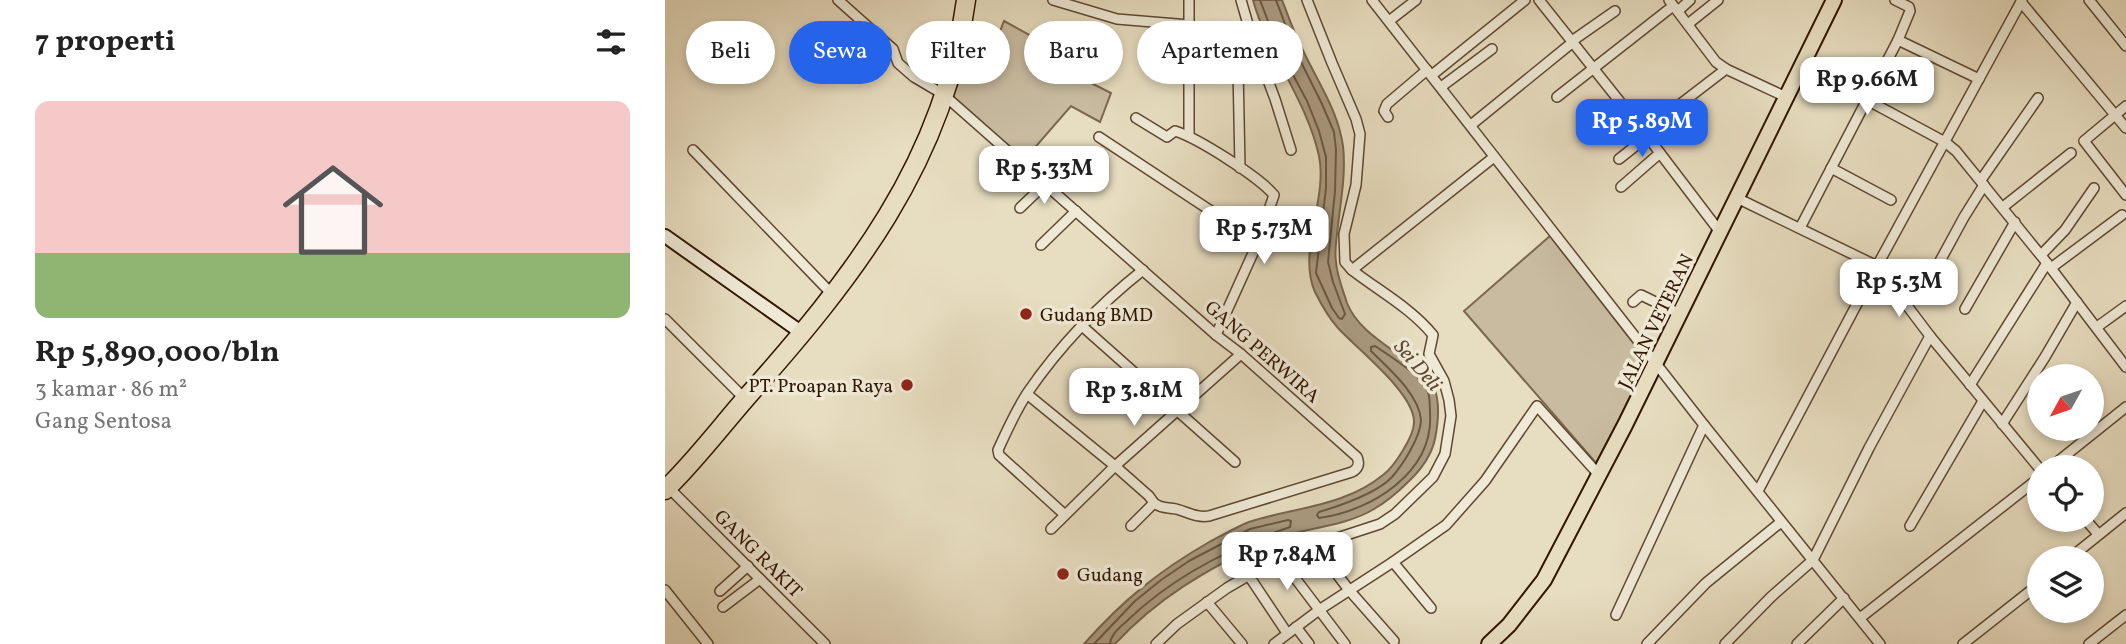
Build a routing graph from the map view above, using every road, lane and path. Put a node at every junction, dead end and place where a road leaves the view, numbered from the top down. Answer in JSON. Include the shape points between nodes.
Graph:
{"nodes":[{"id":1,"x":838,"y":0,"type":"edge"},
{"id":2,"x":957,"y":0,"type":"edge"},
{"id":3,"x":966,"y":0,"type":"edge"},
{"id":4,"x":1053,"y":0,"type":"edge"},
{"id":5,"x":1189,"y":0,"type":"edge"},
{"id":6,"x":1241,"y":0,"type":"edge"},
{"id":7,"x":1307,"y":0,"type":"edge"},
{"id":8,"x":1372,"y":0,"type":"edge"},
{"id":9,"x":1416,"y":0,"type":"edge"},
{"id":10,"x":1525,"y":0,"type":"edge"},
{"id":11,"x":1539,"y":0,"type":"edge"},
{"id":12,"x":1690,"y":0,"type":"edge"},
{"id":13,"x":1717,"y":0,"type":"edge"},
{"id":14,"x":1834,"y":0,"type":"edge"},
{"id":15,"x":1895,"y":0,"type":"edge"},
{"id":16,"x":2089,"y":0,"type":"edge"},
{"id":17,"x":2022,"y":1,"type":"edge"},
{"id":18,"x":1673,"y":6,"type":"edge"},
{"id":19,"x":1615,"y":11,"type":"dead end"},
{"id":20,"x":1141,"y":21,"type":"edge"},
{"id":21,"x":1189,"y":21,"type":"edge"},
{"id":22,"x":1389,"y":21,"type":"junction"},
{"id":23,"x":1688,"y":24,"type":"junction"},
{"id":24,"x":1898,"y":40,"type":"junction"},
{"id":25,"x":1572,"y":42,"type":"junction"},
{"id":26,"x":2126,"y":46,"type":"edge"},
{"id":27,"x":1492,"y":49,"type":"dead end"},
{"id":28,"x":1801,"y":67,"type":"junction"},
{"id":29,"x":1594,"y":69,"type":"junction"},
{"id":30,"x":1726,"y":69,"type":"junction"},
{"id":31,"x":1430,"y":73,"type":"junction"},
{"id":32,"x":1979,"y":79,"type":"junction"},
{"id":33,"x":1189,"y":84,"type":"edge"},
{"id":34,"x":1238,"y":84,"type":"edge"},
{"id":35,"x":1441,"y":87,"type":"junction"},
{"id":36,"x":940,"y":92,"type":"junction"},
{"id":37,"x":1557,"y":97,"type":"dead end"},
{"id":38,"x":1786,"y":97,"type":"junction"},
{"id":39,"x":2038,"y":98,"type":"dead end"},
{"id":40,"x":1867,"y":100,"type":"junction"},
{"id":41,"x":2126,"y":106,"type":"edge"},
{"id":42,"x":2115,"y":114,"type":"junction"},
{"id":43,"x":1388,"y":117,"type":"dead end"},
{"id":44,"x":1136,"y":118,"type":"dead end"},
{"id":45,"x":1471,"y":125,"type":"junction"},
{"id":46,"x":2126,"y":128,"type":"edge"},
{"id":47,"x":1646,"y":134,"type":"junction"},
{"id":48,"x":1099,"y":136,"type":"dead end"},
{"id":49,"x":1189,"y":136,"type":"junction"},
{"id":50,"x":1945,"y":142,"type":"junction"},
{"id":51,"x":693,"y":150,"type":"dead end"},
{"id":52,"x":1291,"y":150,"type":"dead end"},
{"id":53,"x":1660,"y":153,"type":"junction"},
{"id":54,"x":2071,"y":153,"type":"dead end"},
{"id":55,"x":1495,"y":157,"type":"junction"},
{"id":56,"x":1619,"y":159,"type":"dead end"},
{"id":57,"x":1240,"y":168,"type":"junction"},
{"id":58,"x":1831,"y":168,"type":"junction"},
{"id":59,"x":1046,"y":183,"type":"junction"},
{"id":60,"x":1983,"y":183,"type":"junction"},
{"id":61,"x":1621,"y":187,"type":"dead end"},
{"id":62,"x":2094,"y":188,"type":"dead end"},
{"id":63,"x":2126,"y":195,"type":"edge"},
{"id":64,"x":1737,"y":198,"type":"junction"},
{"id":65,"x":1891,"y":200,"type":"dead end"},
{"id":66,"x":2003,"y":207,"type":"junction"},
{"id":67,"x":1020,"y":208,"type":"dead end"},
{"id":68,"x":1076,"y":211,"type":"junction"},
{"id":69,"x":2122,"y":215,"type":"dead end"},
{"id":70,"x":2015,"y":222,"type":"junction"},
{"id":71,"x":1800,"y":228,"type":"junction"},
{"id":72,"x":1720,"y":232,"type":"junction"},
{"id":73,"x":665,"y":236,"type":"edge"},
{"id":74,"x":1258,"y":242,"type":"junction"},
{"id":75,"x":1041,"y":245,"type":"dead end"},
{"id":76,"x":2041,"y":255,"type":"junction"},
{"id":77,"x":2049,"y":265,"type":"junction"},
{"id":78,"x":1877,"y":266,"type":"junction"},
{"id":79,"x":1352,"y":270,"type":"junction"},
{"id":80,"x":1143,"y":271,"type":"junction"},
{"id":81,"x":1933,"y":274,"type":"dead end"},
{"id":82,"x":827,"y":289,"type":"junction"},
{"id":83,"x":1633,"y":302,"type":"dead end"},
{"id":84,"x":2077,"y":302,"type":"junction"},
{"id":85,"x":2126,"y":306,"type":"edge"},
{"id":86,"x":1965,"y":309,"type":"dead end"},
{"id":87,"x":1680,"y":314,"type":"junction"},
{"id":88,"x":665,"y":319,"type":"edge"},
{"id":89,"x":1082,"y":326,"type":"junction"},
{"id":90,"x":2097,"y":327,"type":"junction"},
{"id":91,"x":799,"y":331,"type":"junction"},
{"id":92,"x":1216,"y":335,"type":"junction"},
{"id":93,"x":1930,"y":336,"type":"junction"},
{"id":94,"x":1241,"y":354,"type":"junction"},
{"id":95,"x":1656,"y":363,"type":"junction"},
{"id":96,"x":2126,"y":367,"type":"edge"},
{"id":97,"x":1970,"y":385,"type":"junction"},
{"id":98,"x":740,"y":394,"type":"junction"},
{"id":99,"x":1027,"y":394,"type":"junction"},
{"id":100,"x":1983,"y":401,"type":"junction"},
{"id":101,"x":2126,"y":407,"type":"edge"},
{"id":102,"x":1177,"y":410,"type":"junction"},
{"id":103,"x":2002,"y":424,"type":"junction"},
{"id":104,"x":1705,"y":425,"type":"junction"},
{"id":105,"x":2028,"y":455,"type":"edge"},
{"id":106,"x":2066,"y":455,"type":"edge"},
{"id":107,"x":1235,"y":462,"type":"dead end"},
{"id":108,"x":1115,"y":466,"type":"junction"},
{"id":109,"x":1600,"y":476,"type":"junction"},
{"id":110,"x":666,"y":485,"type":"edge"},
{"id":111,"x":2027,"y":487,"type":"edge"},
{"id":112,"x":1758,"y":491,"type":"junction"},
{"id":113,"x":1154,"y":503,"type":"junction"},
{"id":114,"x":2126,"y":513,"type":"edge"},
{"id":115,"x":1065,"y":515,"type":"junction"},
{"id":116,"x":1781,"y":522,"type":"junction"},
{"id":117,"x":1131,"y":526,"type":"dead end"},
{"id":118,"x":1910,"y":526,"type":"dead end"},
{"id":119,"x":1051,"y":529,"type":"dead end"},
{"id":120,"x":2098,"y":534,"type":"joint"},
{"id":121,"x":2084,"y":546,"type":"edge"},
{"id":122,"x":1282,"y":556,"type":"junction"},
{"id":123,"x":1813,"y":560,"type":"junction"},
{"id":124,"x":1327,"y":561,"type":"dead end"},
{"id":125,"x":1393,"y":562,"type":"junction"},
{"id":126,"x":748,"y":566,"type":"junction"},
{"id":127,"x":1249,"y":576,"type":"junction"},
{"id":128,"x":760,"y":579,"type":"junction"},
{"id":129,"x":665,"y":590,"type":"edge"},
{"id":130,"x":1349,"y":590,"type":"junction"},
{"id":131,"x":720,"y":591,"type":"dead end"},
{"id":132,"x":2027,"y":593,"type":"edge"},
{"id":133,"x":1845,"y":598,"type":"junction"},
{"id":134,"x":1207,"y":602,"type":"junction"},
{"id":135,"x":723,"y":607,"type":"dead end"},
{"id":136,"x":1431,"y":608,"type":"dead end"},
{"id":137,"x":1319,"y":610,"type":"junction"},
{"id":138,"x":1616,"y":615,"type":"dead end"},
{"id":139,"x":2126,"y":615,"type":"edge"},
{"id":140,"x":1860,"y":618,"type":"junction"},
{"id":141,"x":1291,"y":630,"type":"junction"},
{"id":142,"x":1394,"y":641,"type":"dead end"},
{"id":143,"x":708,"y":644,"type":"edge"},
{"id":144,"x":825,"y":644,"type":"edge"},
{"id":145,"x":1156,"y":644,"type":"edge"},
{"id":146,"x":1242,"y":644,"type":"edge"},
{"id":147,"x":1274,"y":644,"type":"edge"},
{"id":148,"x":1308,"y":644,"type":"edge"},
{"id":149,"x":1345,"y":644,"type":"edge"},
{"id":150,"x":1489,"y":644,"type":"edge"},
{"id":151,"x":1647,"y":644,"type":"edge"},
{"id":152,"x":1725,"y":644,"type":"edge"},
{"id":153,"x":1797,"y":644,"type":"edge"},
{"id":154,"x":1879,"y":644,"type":"edge"},
{"id":155,"x":1963,"y":644,"type":"edge"},
{"id":156,"x":2089,"y":644,"type":"edge"}],
"edges":[{"from":1,"to":36,"type":"street","name":"GANG PERWIRA","via":[[893,49],[898,63]]},
{"from":2,"to":36,"type":"highway"},
{"from":3,"to":36,"type":"highway","via":[[963,26]]},
{"from":4,"to":20,"type":"street","via":[[1117,19]]},
{"from":5,"to":21,"type":"street"},
{"from":6,"to":52,"type":"street"},
{"from":7,"to":79,"type":"street","via":[[1360,134],[1356,185],[1344,234],[1345,262]]},
{"from":8,"to":22,"type":"street"},
{"from":9,"to":22,"type":"street"},
{"from":10,"to":31,"type":"street"},
{"from":11,"to":25,"type":"street"},
{"from":12,"to":18,"type":"street"},
{"from":13,"to":23,"type":"street"},
{"from":14,"to":28,"type":"main road","name":"JALAN VETERAN"},
{"from":15,"to":24,"type":"street","via":[[1910,9]]},
{"from":16,"to":26,"type":"street"},
{"from":17,"to":32,"type":"street"},
{"from":17,"to":42,"type":"street"},
{"from":18,"to":23,"type":"street"},
{"from":18,"to":29,"type":"street"},
{"from":19,"to":25,"type":"street"},
{"from":22,"to":31,"type":"street"},
{"from":23,"to":30,"type":"street","via":[[1710,57]]},
{"from":24,"to":32,"type":"street"},
{"from":24,"to":40,"type":"street"},
{"from":25,"to":29,"type":"street"},
{"from":25,"to":45,"type":"street"},
{"from":27,"to":35,"type":"street"},
{"from":28,"to":38,"type":"main road","name":"JALAN VETERAN"},
{"from":28,"to":40,"type":"street"},
{"from":29,"to":37,"type":"street"},
{"from":29,"to":47,"type":"street"},
{"from":30,"to":38,"type":"street"},
{"from":30,"to":47,"type":"street"},
{"from":31,"to":35,"type":"street"},
{"from":31,"to":43,"type":"street","via":[[1387,104],[1384,111]]},
{"from":32,"to":50,"type":"street"},
{"from":33,"to":49,"type":"street"},
{"from":34,"to":57,"type":"street"},
{"from":35,"to":45,"type":"street"},
{"from":36,"to":59,"type":"street","name":"GANG PERWIRA"},
{"from":36,"to":82,"type":"highway","via":[[898,180]]},
{"from":36,"to":91,"type":"highway","via":[[927,143],[895,204],[854,269]]},
{"from":38,"to":64,"type":"main road","name":"JALAN VETERAN"},
{"from":39,"to":60,"type":"street"},
{"from":40,"to":50,"type":"street"},
{"from":40,"to":58,"type":"street"},
{"from":41,"to":42,"type":"street"},
{"from":42,"to":46,"type":"street"},
{"from":42,"to":63,"type":"street","via":[[2084,141]]},
{"from":44,"to":49,"type":"street","via":[[1167,137],[1175,131]]},
{"from":45,"to":55,"type":"street"},
{"from":47,"to":53,"type":"street"},
{"from":47,"to":56,"type":"street"},
{"from":48,"to":74,"type":"street"},
{"from":49,"to":57,"type":"street"},
{"from":50,"to":60,"type":"street"},
{"from":50,"to":78,"type":"street"},
{"from":51,"to":82,"type":"street"},
{"from":53,"to":61,"type":"street"},
{"from":53,"to":72,"type":"street"},
{"from":54,"to":66,"type":"street"},
{"from":55,"to":79,"type":"street"},
{"from":55,"to":95,"type":"street"},
{"from":57,"to":74,"type":"street","via":[[1274,195]]},
{"from":58,"to":65,"type":"street"},
{"from":58,"to":71,"type":"street"},
{"from":59,"to":67,"type":"street"},
{"from":59,"to":68,"type":"street","name":"GANG PERWIRA"},
{"from":60,"to":66,"type":"street"},
{"from":60,"to":81,"type":"street"},
{"from":62,"to":76,"type":"street"},
{"from":64,"to":71,"type":"street"},
{"from":64,"to":72,"type":"main road","name":"JALAN VETERAN"},
{"from":66,"to":70,"type":"street"},
{"from":68,"to":75,"type":"street"},
{"from":68,"to":80,"type":"street","name":"GANG PERWIRA"},
{"from":69,"to":77,"type":"street"},
{"from":70,"to":76,"type":"street"},
{"from":70,"to":86,"type":"street"},
{"from":71,"to":78,"type":"street"},
{"from":72,"to":87,"type":"main road","name":"JALAN VETERAN"},
{"from":73,"to":91,"type":"main road"},
{"from":74,"to":92,"type":"street"},
{"from":76,"to":77,"type":"street"},
{"from":77,"to":84,"type":"street"},
{"from":77,"to":97,"type":"street"},
{"from":78,"to":93,"type":"street"},
{"from":78,"to":112,"type":"street"},
{"from":79,"to":122,"type":"street","via":[[1433,335],[1429,354],[1444,381],[1451,416],[1445,454],[1433,477],[1380,524]]},
{"from":80,"to":89,"type":"street"},
{"from":80,"to":92,"type":"street","name":"GANG PERWIRA"},
{"from":82,"to":91,"type":"highway"},
{"from":83,"to":87,"type":"street","via":[[1641,295]]},
{"from":84,"to":90,"type":"street"},
{"from":84,"to":103,"type":"street"},
{"from":85,"to":90,"type":"street"},
{"from":87,"to":95,"type":"main road","name":"JALAN VETERAN"},
{"from":88,"to":98,"type":"street"},
{"from":89,"to":99,"type":"street"},
{"from":89,"to":102,"type":"street"},
{"from":90,"to":96,"type":"street"},
{"from":91,"to":98,"type":"highway"},
{"from":91,"to":110,"type":"highway"},
{"from":92,"to":94,"type":"street","name":"GANG PERWIRA"},
{"from":93,"to":97,"type":"street"},
{"from":93,"to":123,"type":"street"},
{"from":94,"to":102,"type":"street"},
{"from":94,"to":113,"type":"street","name":"GANG PERWIRA","via":[[1357,457],[1358,467],[1209,516],[1163,509]]},
{"from":95,"to":104,"type":"street"},
{"from":95,"to":109,"type":"main road","name":"JALAN VETERAN"},
{"from":97,"to":100,"type":"street"},
{"from":98,"to":110,"type":"highway"},
{"from":99,"to":108,"type":"street"},
{"from":99,"to":115,"type":"street","via":[[997,453]]},
{"from":100,"to":103,"type":"street"},
{"from":100,"to":118,"type":"street"},
{"from":101,"to":106,"type":"street"},
{"from":102,"to":107,"type":"street"},
{"from":102,"to":108,"type":"street"},
{"from":103,"to":105,"type":"street"},
{"from":104,"to":112,"type":"street"},
{"from":104,"to":138,"type":"street"},
{"from":108,"to":113,"type":"street"},
{"from":108,"to":115,"type":"street"},
{"from":109,"to":125,"type":"street","via":[[1537,406],[1466,505]]},
{"from":109,"to":150,"type":"main road","name":"JALAN VETERAN","via":[[1544,580]]},
{"from":110,"to":126,"type":"street","name":"GANG RAKIT"},
{"from":111,"to":140,"type":"street"},
{"from":112,"to":116,"type":"street"},
{"from":113,"to":117,"type":"street"},
{"from":114,"to":120,"type":"street"},
{"from":115,"to":119,"type":"street"},
{"from":116,"to":123,"type":"street"},
{"from":116,"to":151,"type":"street","via":[[1706,583]]},
{"from":120,"to":121,"type":"street"},
{"from":122,"to":127,"type":"street"},
{"from":122,"to":137,"type":"street"},
{"from":123,"to":133,"type":"street"},
{"from":123,"to":152,"type":"street"},
{"from":124,"to":130,"type":"street"},
{"from":125,"to":130,"type":"street"},
{"from":125,"to":136,"type":"street"},
{"from":126,"to":128,"type":"street","name":"GANG RAKIT"},
{"from":126,"to":131,"type":"street"},
{"from":127,"to":134,"type":"street"},
{"from":127,"to":141,"type":"street"},
{"from":128,"to":135,"type":"street"},
{"from":128,"to":144,"type":"street","name":"GANG RAKIT"},
{"from":129,"to":143,"type":"street"},
{"from":130,"to":137,"type":"street"},
{"from":130,"to":142,"type":"street"},
{"from":132,"to":155,"type":"street"},
{"from":133,"to":140,"type":"street"},
{"from":133,"to":153,"type":"street"},
{"from":134,"to":145,"type":"street"},
{"from":134,"to":146,"type":"street"},
{"from":137,"to":141,"type":"street"},
{"from":137,"to":149,"type":"street"},
{"from":139,"to":156,"type":"street"},
{"from":140,"to":154,"type":"street"},
{"from":141,"to":147,"type":"street"},
{"from":141,"to":148,"type":"street"}]}
